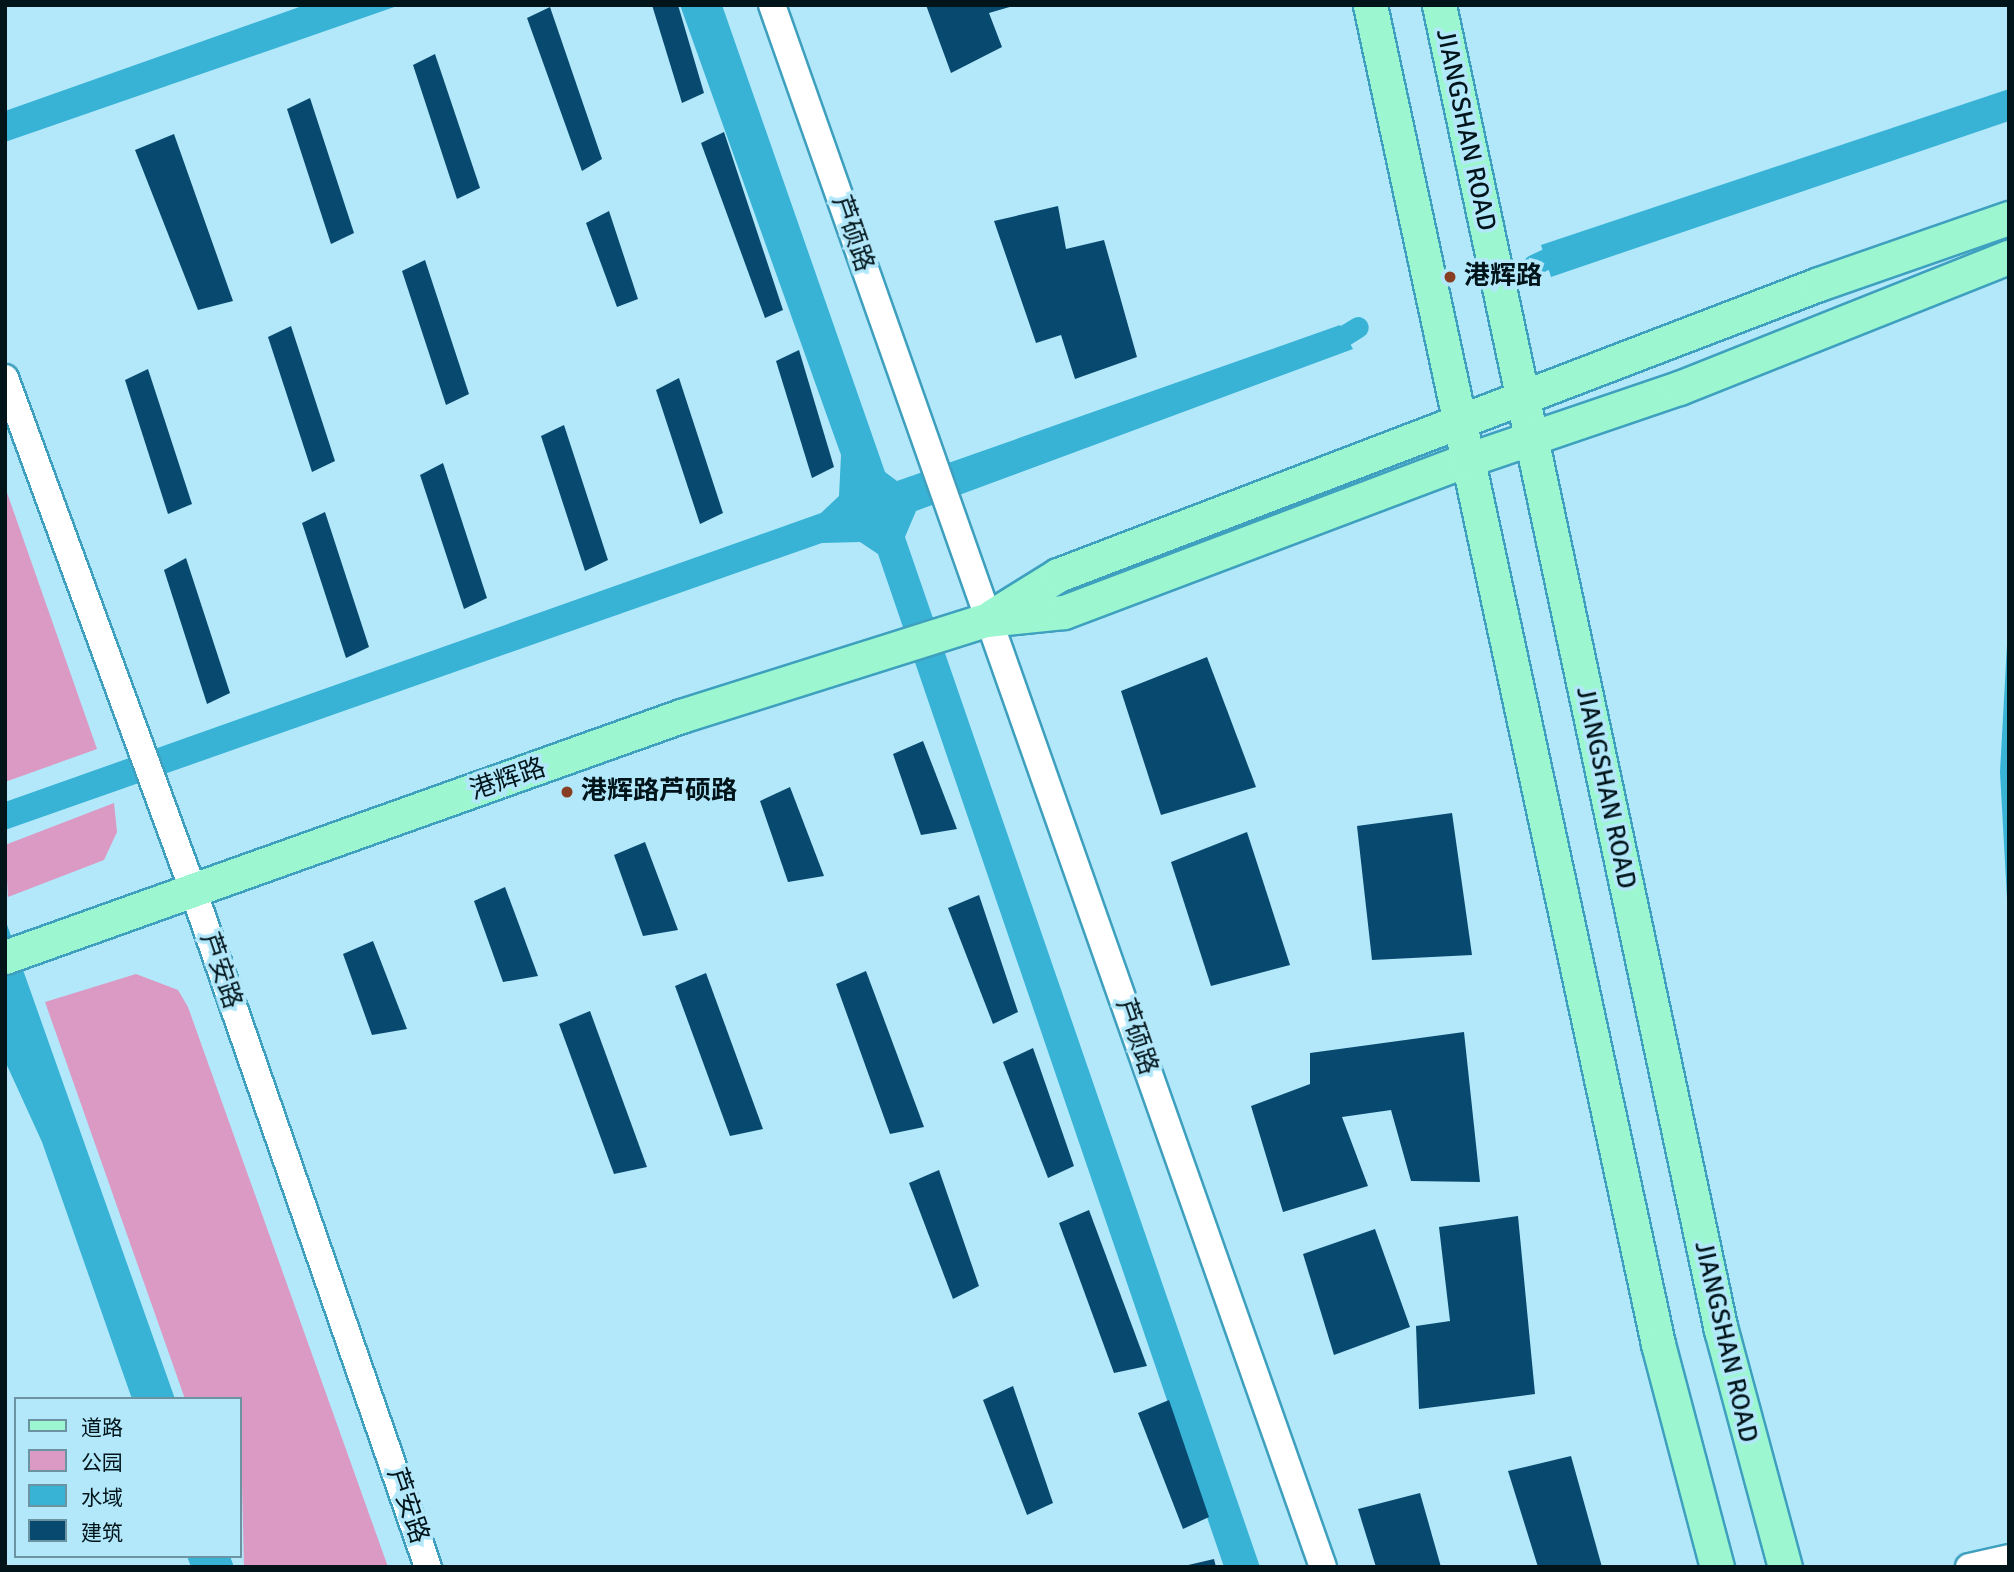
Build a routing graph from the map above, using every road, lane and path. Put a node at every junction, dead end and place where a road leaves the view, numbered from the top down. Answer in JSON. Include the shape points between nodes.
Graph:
{"nodes":[{"id":1,"x":772,"y":5,"type":"edge"},
{"id":2,"x":1370,"y":5,"type":"edge"},
{"id":3,"x":1439,"y":5,"type":"edge"},
{"id":4,"x":2009,"y":218,"type":"edge"},
{"id":5,"x":2009,"y":257,"type":"edge"},
{"id":6,"x":5,"y":378,"type":"edge"},
{"id":7,"x":1523,"y":396,"type":"junction"},
{"id":8,"x":1455,"y":422,"type":"junction"},
{"id":9,"x":1531,"y":441,"type":"junction"},
{"id":10,"x":1464,"y":461,"type":"junction"},
{"id":11,"x":986,"y":620,"type":"junction"},
{"id":12,"x":193,"y":890,"type":"junction"},
{"id":13,"x":19,"y":953,"type":"edge"},
{"id":14,"x":2009,"y":1558,"type":"edge"},
{"id":15,"x":428,"y":1567,"type":"edge"},
{"id":16,"x":1323,"y":1567,"type":"edge"},
{"id":17,"x":1717,"y":1567,"type":"edge"},
{"id":18,"x":1785,"y":1567,"type":"edge"},
{"id":19,"x":1969,"y":1567,"type":"edge"}],
"edges":[{"from":1,"to":11,"type":"street","name":"芦硕路"},
{"from":2,"to":8,"type":"main road"},
{"from":3,"to":7,"type":"main road","name":"JIANGSHAN ROAD"},
{"from":4,"to":7,"type":"main road","name":"港辉路"},
{"from":5,"to":9,"type":"main road","name":"港辉路"},
{"from":6,"to":12,"type":"street","name":"芦安路"},
{"from":7,"to":8,"type":"main road","name":"港辉路"},
{"from":7,"to":9,"type":"main road","name":"JIANGSHAN ROAD"},
{"from":8,"to":10,"type":"main road"},
{"from":8,"to":11,"type":"main road","name":"港辉路","via":[[1058,575]]},
{"from":9,"to":10,"type":"main road","name":"港辉路"},
{"from":9,"to":18,"type":"main road","name":"JIANGSHAN ROAD","via":[[1721,1330]]},
{"from":10,"to":11,"type":"main road","name":"港辉路","via":[[1065,612]]},
{"from":10,"to":17,"type":"main road","via":[[1658,1344]]},
{"from":11,"to":12,"type":"main road","name":"港辉路","via":[[681,716]]},
{"from":11,"to":16,"type":"street","name":"芦硕路"},
{"from":12,"to":13,"type":"main road","name":"港辉路"},
{"from":12,"to":15,"type":"street","name":"芦安路"},
{"from":14,"to":19,"type":"street"}]}
